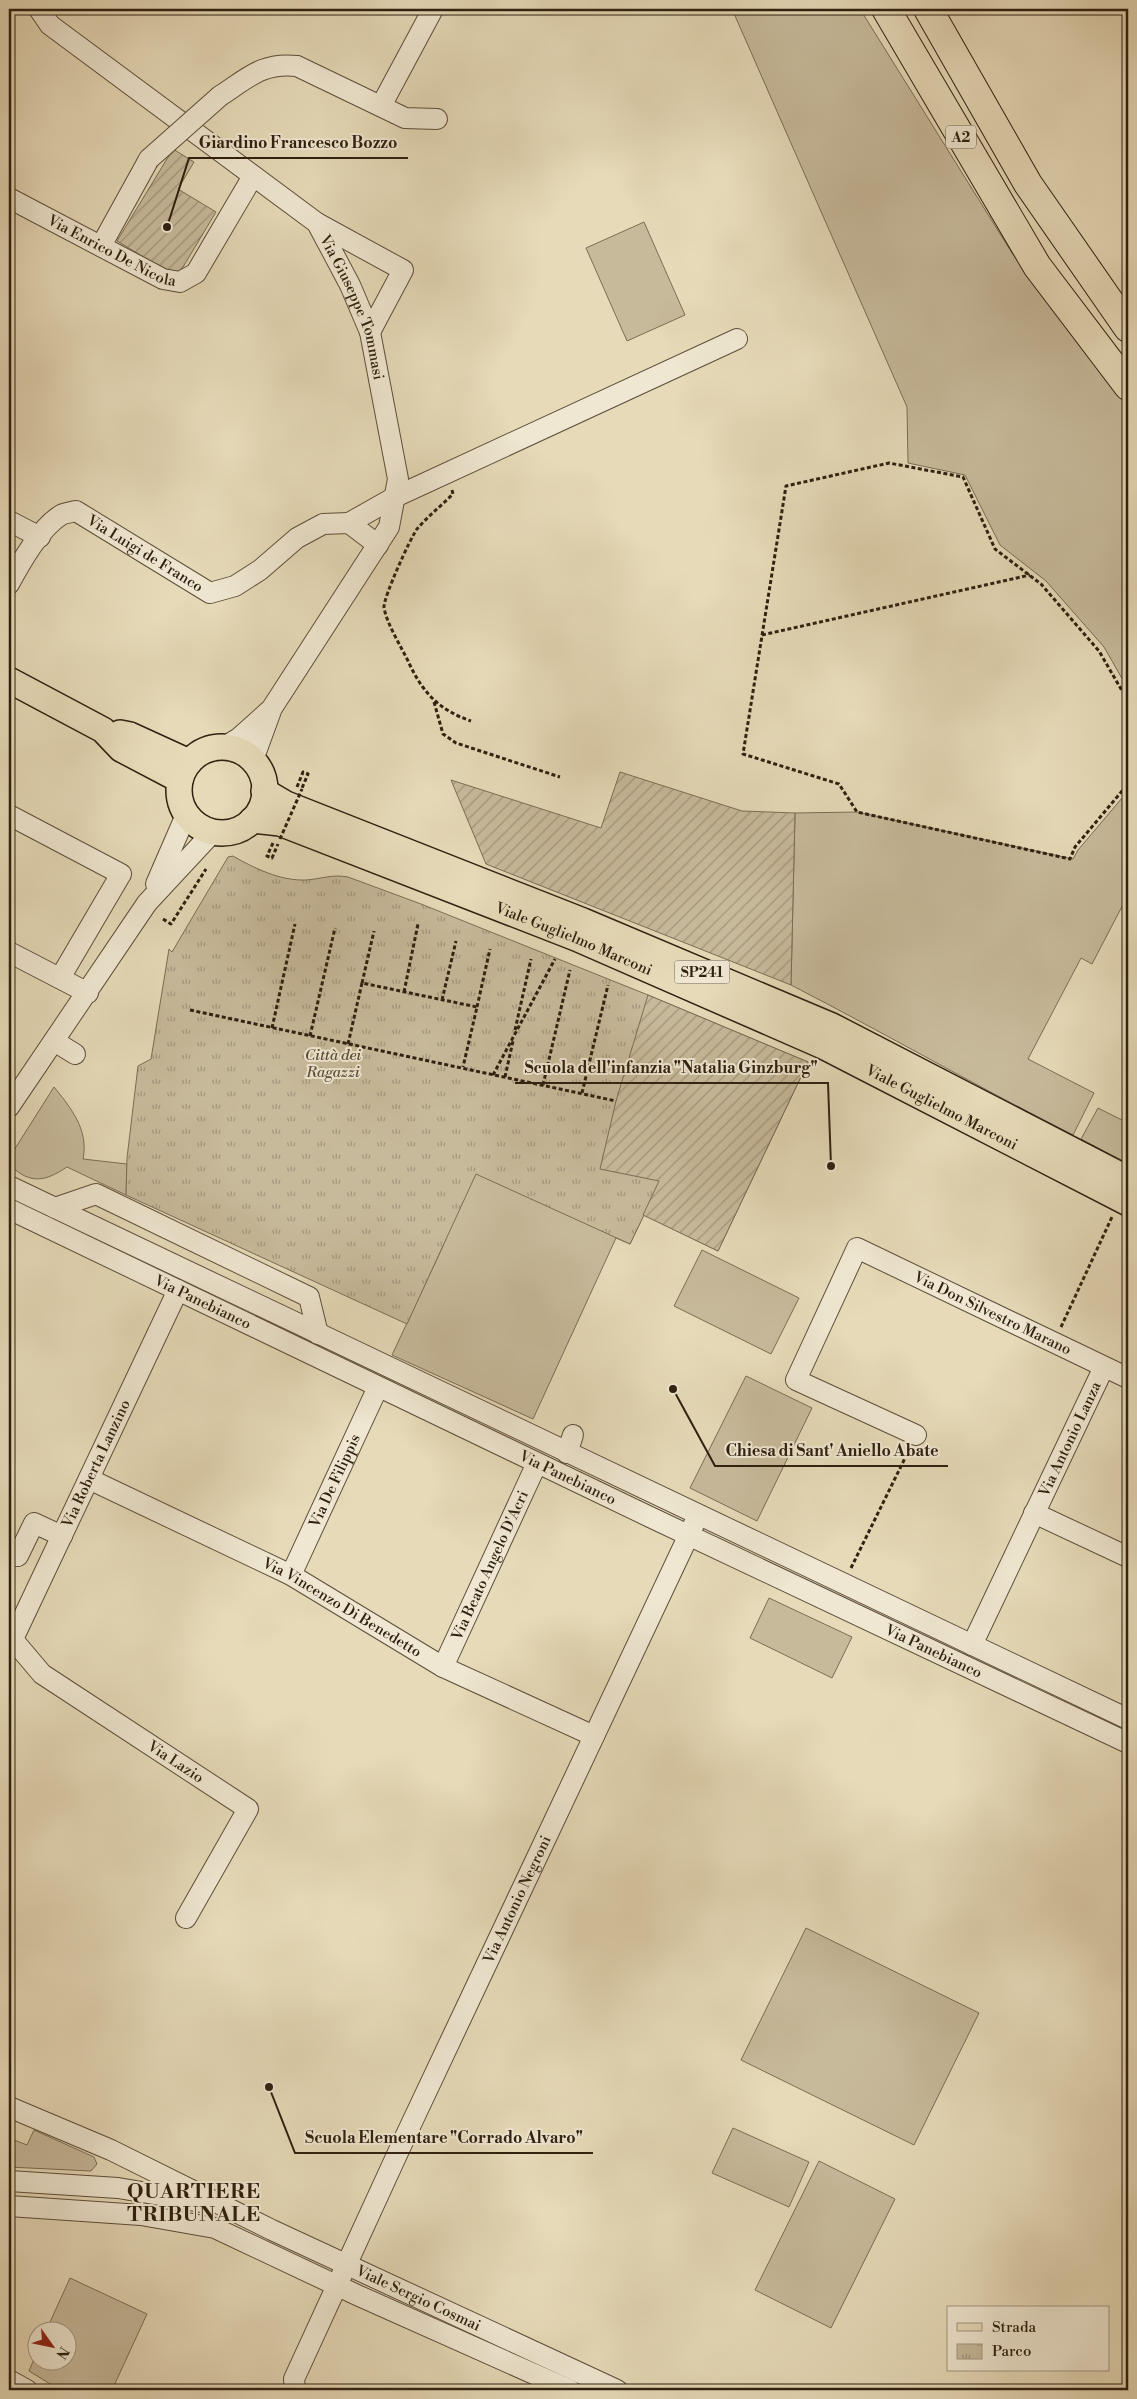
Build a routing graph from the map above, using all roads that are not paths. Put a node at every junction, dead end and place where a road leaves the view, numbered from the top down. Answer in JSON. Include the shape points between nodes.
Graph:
{"nodes":[{"id":1,"x":39,"y":9,"type":"edge"},
{"id":2,"x":433,"y":9,"type":"edge"},
{"id":3,"x":886,"y":9,"type":"edge"},
{"id":4,"x":928,"y":9,"type":"edge"},
{"id":5,"x":381,"y":106,"type":"junction"},
{"id":6,"x":437,"y":119,"type":"dead end"},
{"id":7,"x":253,"y":176,"type":"junction"},
{"id":8,"x":9,"y":198,"type":"edge"},
{"id":9,"x":317,"y":223,"type":"junction"},
{"id":10,"x":100,"y":246,"type":"junction"},
{"id":11,"x":1128,"y":328,"type":"edge"},
{"id":12,"x":370,"y":332,"type":"junction"},
{"id":13,"x":737,"y":338,"type":"dead end"},
{"id":14,"x":1128,"y":386,"type":"edge"},
{"id":15,"x":395,"y":497,"type":"junction"},
{"id":16,"x":9,"y":521,"type":"edge"},
{"id":17,"x":349,"y":523,"type":"junction"},
{"id":18,"x":40,"y":537,"type":"junction"},
{"id":19,"x":378,"y":545,"type":"junction"},
{"id":20,"x":9,"y":584,"type":"edge"},
{"id":21,"x":9,"y":680,"type":"edge"},
{"id":22,"x":272,"y":708,"type":"junction"},
{"id":23,"x":224,"y":747,"type":"junction"},
{"id":24,"x":253,"y":760,"type":"junction"},
{"id":25,"x":184,"y":771,"type":"junction"},
{"id":26,"x":264,"y":791,"type":"junction"},
{"id":27,"x":9,"y":815,"type":"edge"},
{"id":28,"x":186,"y":815,"type":"junction"},
{"id":29,"x":252,"y":820,"type":"junction"},
{"id":30,"x":213,"y":832,"type":"junction"},
{"id":31,"x":147,"y":903,"type":"junction"},
{"id":32,"x":9,"y":952,"type":"edge"},
{"id":33,"x":60,"y":978,"type":"junction"},
{"id":34,"x":88,"y":993,"type":"junction"},
{"id":35,"x":54,"y":1042,"type":"junction"},
{"id":36,"x":76,"y":1054,"type":"dead end"},
{"id":37,"x":9,"y":1107,"type":"edge"},
{"id":38,"x":1128,"y":1179,"type":"edge"},
{"id":39,"x":9,"y":1186,"type":"edge"},
{"id":40,"x":1122,"y":1206,"type":"edge"},
{"id":41,"x":54,"y":1208,"type":"junction"},
{"id":42,"x":9,"y":1209,"type":"edge"},
{"id":43,"x":178,"y":1290,"type":"junction"},
{"id":44,"x":318,"y":1334,"type":"junction"},
{"id":45,"x":1104,"y":1367,"type":"junction"},
{"id":46,"x":1128,"y":1378,"type":"edge"},
{"id":47,"x":378,"y":1387,"type":"junction"},
{"id":48,"x":916,"y":1435,"type":"road end"},
{"id":49,"x":536,"y":1463,"type":"junction"},
{"id":50,"x":89,"y":1479,"type":"junction"},
{"id":51,"x":1034,"y":1513,"type":"junction"},
{"id":52,"x":698,"y":1515,"type":"junction"},
{"id":53,"x":689,"y":1535,"type":"junction"},
{"id":54,"x":62,"y":1536,"type":"junction"},
{"id":55,"x":9,"y":1552,"type":"edge"},
{"id":56,"x":1128,"y":1557,"type":"edge"},
{"id":57,"x":290,"y":1575,"type":"junction"},
{"id":58,"x":11,"y":1637,"type":"edge"},
{"id":59,"x":972,"y":1645,"type":"junction"},
{"id":60,"x":443,"y":1667,"type":"junction"},
{"id":61,"x":1128,"y":1719,"type":"edge"},
{"id":62,"x":594,"y":1736,"type":"junction"},
{"id":63,"x":1128,"y":1743,"type":"edge"},
{"id":64,"x":186,"y":1918,"type":"dead end"},
{"id":65,"x":9,"y":2107,"type":"edge"},
{"id":66,"x":111,"y":2150,"type":"junction"},
{"id":67,"x":9,"y":2181,"type":"edge"},
{"id":68,"x":118,"y":2188,"type":"junction"},
{"id":69,"x":9,"y":2206,"type":"edge"},
{"id":70,"x":220,"y":2206,"type":"junction"},
{"id":71,"x":345,"y":2265,"type":"junction"},
{"id":72,"x":336,"y":2285,"type":"junction"},
{"id":73,"x":9,"y":2380,"type":"edge"},
{"id":74,"x":27,"y":2390,"type":"edge"},
{"id":75,"x":295,"y":2390,"type":"edge"},
{"id":76,"x":570,"y":2390,"type":"edge"},
{"id":77,"x":617,"y":2390,"type":"edge"}],
"edges":[{"from":1,"to":7,"type":"street","name":"Via Giuseppe Tommasi","via":[[50,25]]},
{"from":2,"to":5,"type":"street"},
{"from":3,"to":14,"type":"highway","number":"A2","via":[[1037,266]]},
{"from":4,"to":11,"type":"highway","number":"A2","via":[[1028,184]]},
{"from":5,"to":6,"type":"street","via":[[405,118]]},
{"from":5,"to":10,"type":"street","bridge":true,"via":[[297,66],[282,64],[264,68],[220,96],[149,159]]},
{"from":7,"to":9,"type":"street","name":"Via Giuseppe Tommasi"},
{"from":7,"to":10,"type":"street","name":"Via Enrico De Nicola","via":[[230,203],[196,273],[180,282],[163,279]]},
{"from":8,"to":10,"type":"street","name":"Via Enrico De Nicola"},
{"from":9,"to":12,"type":"street","name":"Via Giuseppe Tommasi","via":[[350,285]]},
{"from":9,"to":12,"type":"street","via":[[403,270]]},
{"from":12,"to":15,"type":"street","name":"Via Giuseppe Tommasi","via":[[398,478]]},
{"from":13,"to":15,"type":"street"},
{"from":15,"to":17,"type":"street"},
{"from":15,"to":19,"type":"street","name":"Via Giuseppe Tommasi","via":[[389,527]]},
{"from":16,"to":18,"type":"street"},
{"from":17,"to":18,"type":"street","name":"Via Luigi de Franco","via":[[323,524],[296,538],[260,570],[235,586],[210,593],[76,511],[62,515]]},
{"from":17,"to":19,"type":"street"},
{"from":18,"to":20,"type":"street","name":"Via Luigi de Franco"},
{"from":19,"to":22,"type":"street","name":"Via Giuseppe Tommasi"},
{"from":21,"to":25,"type":"main road","via":[[103,730],[130,735]]},
{"from":22,"to":23,"type":"street","name":"Via Giuseppe Tommasi"},
{"from":22,"to":24,"type":"street","name":"Via Giuseppe Tommasi"},
{"from":23,"to":24,"type":"main road","via":[[244,753]]},
{"from":23,"to":25,"type":"main road","via":[[211,748],[199,754]]},
{"from":24,"to":26,"type":"main road","via":[[263,780]]},
{"from":25,"to":28,"type":"main road","via":[[179,792]]},
{"from":26,"to":29,"type":"main road","via":[[263,802]]},
{"from":26,"to":38,"type":"main road","name":"Viale Guglielmo Marconi","number":"SP241","via":[[286,804],[583,921],[832,1026]]},
{"from":27,"to":33,"type":"street","via":[[121,874]]},
{"from":28,"to":30,"type":"main road","via":[[194,823]]},
{"from":28,"to":31,"type":"street"},
{"from":29,"to":30,"type":"main road","via":[[227,833]]},
{"from":29,"to":40,"type":"main road","name":"Viale Guglielmo Marconi","via":[[280,823],[576,938],[823,1046]]},
{"from":30,"to":31,"type":"street"},
{"from":31,"to":34,"type":"street"},
{"from":32,"to":33,"type":"street"},
{"from":33,"to":34,"type":"street"},
{"from":34,"to":35,"type":"street"},
{"from":35,"to":36,"type":"street"},
{"from":35,"to":37,"type":"street"},
{"from":39,"to":41,"type":"street","name":"Via Panebianco"},
{"from":41,"to":44,"type":"street","name":"Via Panebianco"},
{"from":41,"to":44,"type":"street","via":[[96,1194],[309,1296]]},
{"from":42,"to":43,"type":"street","name":"Via Panebianco"},
{"from":43,"to":47,"type":"street","name":"Via Panebianco"},
{"from":43,"to":50,"type":"street","name":"Via Roberta Lanzino"},
{"from":44,"to":52,"type":"street","name":"Via Panebianco","via":[[570,1444]]},
{"from":45,"to":46,"type":"street","name":"Via Don Silvestro Marano"},
{"from":45,"to":48,"type":"street","name":"Via Don Silvestro Marano","via":[[857,1248],[796,1380]]},
{"from":45,"to":51,"type":"street","name":"Via Antonio Lanza"},
{"from":47,"to":49,"type":"street","name":"Via Panebianco"},
{"from":47,"to":57,"type":"street","name":"Via De Filippis"},
{"from":49,"to":53,"type":"street","name":"Via Panebianco"},
{"from":49,"to":60,"type":"street","name":"Via Beato Angelo D'Acri"},
{"from":50,"to":54,"type":"street","name":"Via Roberta Lanzino"},
{"from":50,"to":57,"type":"street","name":"Via Vincenzo Di Benedetto"},
{"from":51,"to":56,"type":"street","name":"Via Antonio Lanza"},
{"from":51,"to":59,"type":"street","name":"Via Antonio Lanza"},
{"from":52,"to":53,"type":"street","name":"Via Antonio Negroni"},
{"from":52,"to":59,"type":"street","name":"Via Panebianco"},
{"from":53,"to":62,"type":"street","name":"Via Antonio Negroni"},
{"from":53,"to":63,"type":"street","name":"Via Panebianco"},
{"from":54,"to":55,"type":"street","via":[[34,1523],[18,1556]]},
{"from":54,"to":58,"type":"street","name":"Via Roberta Lanzino"},
{"from":57,"to":60,"type":"street","name":"Via Vincenzo Di Benedetto"},
{"from":58,"to":64,"type":"street","name":"Via Lazio","via":[[42,1674],[248,1810]]},
{"from":59,"to":61,"type":"street","name":"Via Panebianco"},
{"from":60,"to":62,"type":"street","name":"Via Vincenzo Di Benedetto"},
{"from":62,"to":71,"type":"street","name":"Via Antonio Negroni"},
{"from":65,"to":66,"type":"street"},
{"from":66,"to":68,"type":"street","via":[[121,2171]]},
{"from":66,"to":70,"type":"street"},
{"from":67,"to":68,"type":"street"},
{"from":68,"to":70,"type":"street"},
{"from":69,"to":72,"type":"street","name":"Viale Sergio Cosmai","via":[[140,2215],[215,2228]]},
{"from":70,"to":71,"type":"street","name":"Viale Sergio Cosmai"},
{"from":71,"to":72,"type":"street","name":"Via Antonio Negroni"},
{"from":71,"to":77,"type":"street","name":"Viale Sergio Cosmai"},
{"from":72,"to":75,"type":"street","name":"Via Antonio Negroni","via":[[294,2379]]},
{"from":72,"to":76,"type":"street","name":"Viale Sergio Cosmai"},
{"from":73,"to":74,"type":"street"}]}
